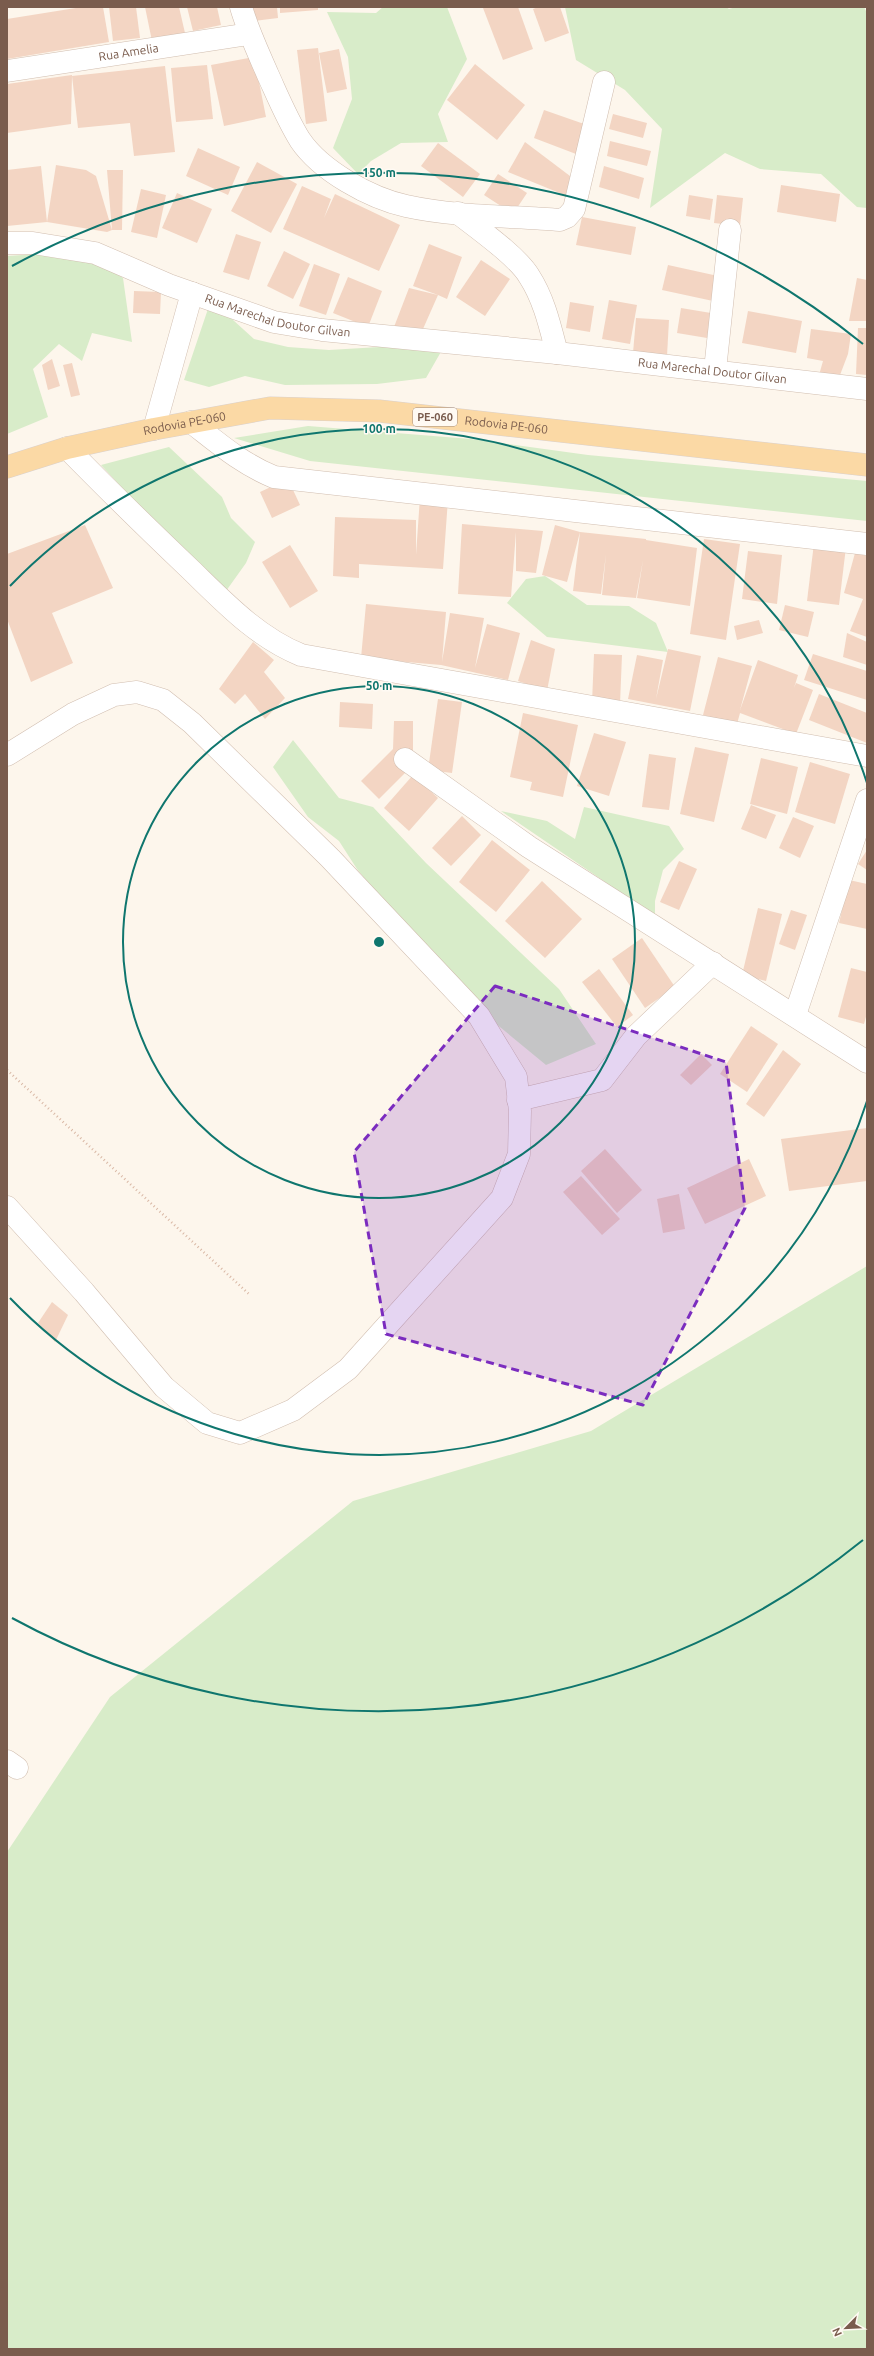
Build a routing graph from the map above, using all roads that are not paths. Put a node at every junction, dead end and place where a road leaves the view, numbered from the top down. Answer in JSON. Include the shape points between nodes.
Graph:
{"nodes":[{"id":1,"x":241,"y":7,"type":"edge"},
{"id":2,"x":249,"y":34,"type":"junction"},
{"id":3,"x":7,"y":71,"type":"edge"},
{"id":4,"x":604,"y":82,"type":"dead end"},
{"id":5,"x":458,"y":213,"type":"junction"},
{"id":6,"x":730,"y":230,"type":"dead end"},
{"id":7,"x":7,"y":243,"type":"edge"},
{"id":8,"x":192,"y":294,"type":"junction"},
{"id":9,"x":558,"y":353,"type":"junction"},
{"id":10,"x":715,"y":370,"type":"junction"},
{"id":11,"x":867,"y":389,"type":"edge"},
{"id":12,"x":192,"y":422,"type":"junction"},
{"id":13,"x":154,"y":429,"type":"junction"},
{"id":14,"x":67,"y":448,"type":"junction"},
{"id":15,"x":867,"y":465,"type":"edge"},
{"id":16,"x":7,"y":466,"type":"edge"},
{"id":17,"x":867,"y":544,"type":"edge"},
{"id":18,"x":7,"y":755,"type":"edge"},
{"id":19,"x":867,"y":756,"type":"edge"},
{"id":20,"x":405,"y":759,"type":"dead end"},
{"id":21,"x":867,"y":800,"type":"edge"},
{"id":22,"x":713,"y":963,"type":"junction"},
{"id":23,"x":795,"y":1015,"type":"junction"},
{"id":24,"x":867,"y":1062,"type":"edge"},
{"id":25,"x":518,"y":1100,"type":"junction"},
{"id":26,"x":7,"y":1207,"type":"edge"}],
"edges":[{"from":1,"to":2,"type":"street"},
{"from":2,"to":3,"type":"street","name":"Rua Amelia"},
{"from":2,"to":5,"type":"street","via":[[283,110],[301,141],[328,168],[364,192],[406,206]]},
{"from":4,"to":5,"type":"street","via":[[574,209],[567,218],[560,220]]},
{"from":5,"to":9,"type":"street","via":[[495,242],[528,274],[543,303]]},
{"from":6,"to":10,"type":"street"},
{"from":7,"to":8,"type":"street","name":"Rua Marechal Doutor Gilvan","via":[[33,243],[95,253]]},
{"from":8,"to":9,"type":"street","name":"Rua Marechal Doutor Gilvan","via":[[274,322],[322,330]]},
{"from":8,"to":13,"type":"street"},
{"from":9,"to":10,"type":"street","name":"Rua Marechal Doutor Gilvan"},
{"from":10,"to":11,"type":"street","name":"Rua Marechal Doutor Gilvan"},
{"from":12,"to":13,"type":"main road","name":"Rodovia PE-060","number":"PE-060"},
{"from":12,"to":15,"type":"main road","name":"Rodovia PE-060","number":"PE-060","via":[[270,408],[379,411]]},
{"from":12,"to":17,"type":"street","via":[[232,455],[254,469],[274,477]]},
{"from":13,"to":14,"type":"main road","name":"Rodovia PE-060","number":"PE-060"},
{"from":14,"to":16,"type":"main road","name":"Rodovia PE-060","number":"PE-060"},
{"from":14,"to":19,"type":"street","via":[[246,622],[277,645],[301,655]]},
{"from":18,"to":25,"type":"street","via":[[73,714],[114,695],[137,692],[164,700],[192,723],[330,858],[479,1016],[516,1077]]},
{"from":20,"to":22,"type":"street","via":[[529,847]]},
{"from":21,"to":23,"type":"street"},
{"from":22,"to":23,"type":"street"},
{"from":22,"to":25,"type":"street","via":[[636,1036],[602,1080]]},
{"from":23,"to":24,"type":"street"},
{"from":25,"to":26,"type":"street","via":[[520,1154],[502,1198],[348,1369],[293,1410],[240,1433],[207,1423],[164,1387],[84,1292]]}]}
